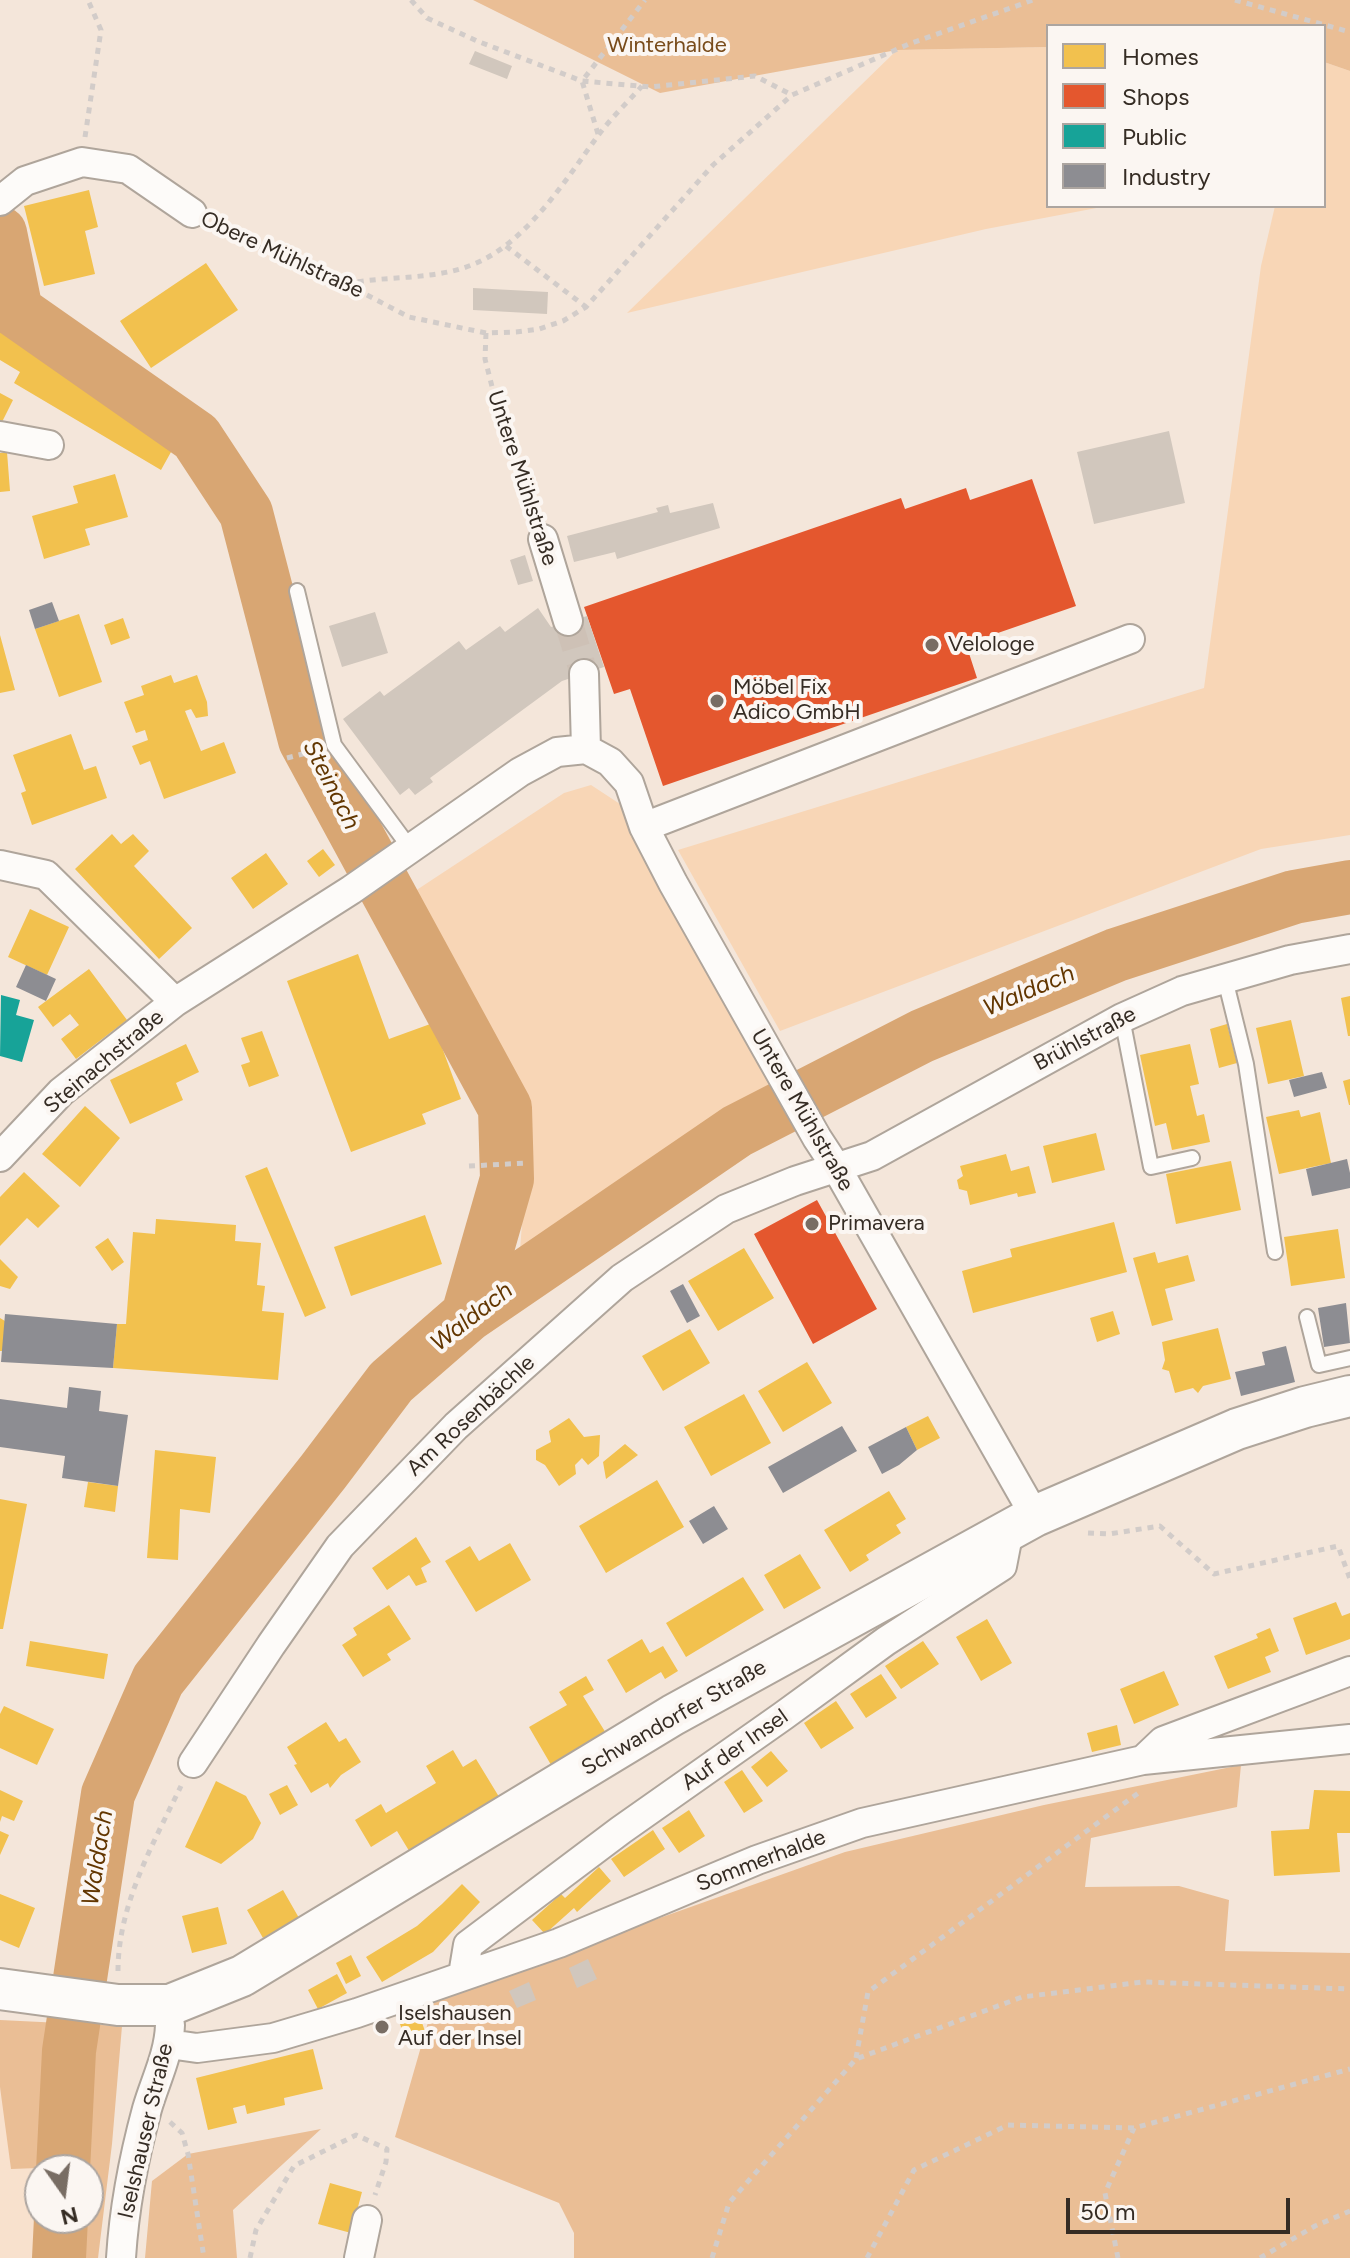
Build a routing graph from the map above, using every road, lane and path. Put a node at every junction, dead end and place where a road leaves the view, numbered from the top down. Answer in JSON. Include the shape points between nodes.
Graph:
{"nodes":[{"id":1,"x":88,"y":0,"type":"edge"},
{"id":2,"x":411,"y":0,"type":"edge"},
{"id":3,"x":645,"y":0,"type":"edge"},
{"id":4,"x":1033,"y":0,"type":"edge"},
{"id":5,"x":1235,"y":0,"type":"edge"},
{"id":6,"x":1321,"y":24,"type":"edge"},
{"id":7,"x":1326,"y":25,"type":"edge"},
{"id":8,"x":1350,"y":32,"type":"edge"},
{"id":9,"x":582,"y":81,"type":"junction"},
{"id":10,"x":643,"y":85,"type":"junction"},
{"id":11,"x":792,"y":95,"type":"junction"},
{"id":12,"x":598,"y":135,"type":"junction"},
{"id":13,"x":82,"y":162,"type":"junction"},
{"id":14,"x":0,"y":201,"type":"edge"},
{"id":15,"x":192,"y":213,"type":"joint"},
{"id":16,"x":506,"y":246,"type":"junction"},
{"id":17,"x":346,"y":284,"type":"junction"},
{"id":18,"x":586,"y":307,"type":"junction"},
{"id":19,"x":486,"y":333,"type":"junction"},
{"id":20,"x":0,"y":436,"type":"edge"},
{"id":21,"x":49,"y":445,"type":"dead end"},
{"id":22,"x":543,"y":539,"type":"joint"},
{"id":23,"x":297,"y":591,"type":"dead end"},
{"id":24,"x":568,"y":621,"type":"tunnel mouth"},
{"id":25,"x":1130,"y":639,"type":"dead end"},
{"id":26,"x":584,"y":674,"type":"tunnel mouth"},
{"id":27,"x":586,"y":749,"type":"junction"},
{"id":28,"x":644,"y":827,"type":"junction"},
{"id":29,"x":401,"y":854,"type":"junction"},
{"id":30,"x":0,"y":865,"type":"edge"},
{"id":31,"x":1350,"y":949,"type":"edge"},
{"id":32,"x":1225,"y":979,"type":"junction"},
{"id":33,"x":175,"y":1002,"type":"junction"},
{"id":34,"x":1122,"y":1018,"type":"junction"},
{"id":35,"x":0,"y":1157,"type":"edge"},
{"id":36,"x":1192,"y":1158,"type":"dead end"},
{"id":37,"x":527,"y":1163,"type":"dead end"},
{"id":38,"x":469,"y":1166,"type":"dead end"},
{"id":39,"x":836,"y":1167,"type":"junction"},
{"id":40,"x":1275,"y":1252,"type":"dead end"},
{"id":41,"x":1307,"y":1317,"type":"dead end"},
{"id":42,"x":1350,"y":1358,"type":"edge"},
{"id":43,"x":1350,"y":1396,"type":"edge"},
{"id":44,"x":1022,"y":1523,"type":"junction"},
{"id":45,"x":1078,"y":1533,"type":"dead end"},
{"id":46,"x":1350,"y":1579,"type":"edge"},
{"id":47,"x":1350,"y":1671,"type":"edge"},
{"id":48,"x":1350,"y":1739,"type":"edge"},
{"id":49,"x":1143,"y":1760,"type":"junction"},
{"id":50,"x":193,"y":1763,"type":"joint"},
{"id":51,"x":1141,"y":1791,"type":"dead end"},
{"id":52,"x":463,"y":1975,"type":"junction"},
{"id":53,"x":1350,"y":1989,"type":"edge"},
{"id":54,"x":17,"y":1992,"type":"edge"},
{"id":55,"x":108,"y":2004,"type":"junction"},
{"id":56,"x":170,"y":2005,"type":"junction"},
{"id":57,"x":169,"y":2044,"type":"junction"},
{"id":58,"x":856,"y":2059,"type":"junction"},
{"id":59,"x":1350,"y":2069,"type":"edge"},
{"id":60,"x":1134,"y":2128,"type":"junction"},
{"id":61,"x":182,"y":2133,"type":"dead end"},
{"id":62,"x":1350,"y":2211,"type":"edge"},
{"id":63,"x":367,"y":2220,"type":"joint"},
{"id":64,"x":121,"y":2258,"type":"edge"},
{"id":65,"x":204,"y":2258,"type":"edge"},
{"id":66,"x":250,"y":2258,"type":"edge"},
{"id":67,"x":359,"y":2258,"type":"edge"},
{"id":68,"x":712,"y":2258,"type":"edge"},
{"id":69,"x":867,"y":2258,"type":"edge"},
{"id":70,"x":1118,"y":2258,"type":"edge"},
{"id":71,"x":1260,"y":2258,"type":"edge"}],
"edges":[{"from":1,"to":13,"type":"path","via":[[101,30]]},
{"from":2,"to":9,"type":"path","via":[[427,18]]},
{"from":3,"to":9,"type":"path"},
{"from":4,"to":11,"type":"path","via":[[909,44]]},
{"from":5,"to":6,"type":"path"},
{"from":7,"to":8,"type":"path"},
{"from":9,"to":10,"type":"path"},
{"from":9,"to":12,"type":"path"},
{"from":10,"to":11,"type":"path","via":[[755,76]]},
{"from":10,"to":12,"type":"path"},
{"from":11,"to":18,"type":"path","via":[[713,165]]},
{"from":12,"to":16,"type":"path"},
{"from":13,"to":14,"type":"street","name":"Obere Mühlstraße","via":[[25,181]]},
{"from":13,"to":15,"type":"street","name":"Obere Mühlstraße","via":[[128,169]]},
{"from":15,"to":17,"type":"path","name":"Obere Mühlstraße","via":[[284,260]]},
{"from":16,"to":17,"type":"path","via":[[474,264],[437,273]]},
{"from":16,"to":18,"type":"path"},
{"from":17,"to":19,"type":"path","name":"Obere Mühlstraße","via":[[409,317]]},
{"from":18,"to":19,"type":"path","name":"Obere Mühlstraße","via":[[539,329]]},
{"from":19,"to":22,"type":"path","name":"Untere Mühlstraße","via":[[485,359],[499,414]]},
{"from":20,"to":21,"type":"street"},
{"from":22,"to":24,"type":"street","name":"Untere Mühlstraße"},
{"from":23,"to":29,"type":"lane","via":[[334,745]]},
{"from":25,"to":28,"type":"street"},
{"from":26,"to":27,"type":"street"},
{"from":27,"to":28,"type":"street","name":"Untere Mühlstraße","via":[[610,762],[629,783]]},
{"from":27,"to":29,"type":"street","via":[[557,752],[520,772]]},
{"from":28,"to":39,"type":"street","name":"Untere Mühlstraße"},
{"from":29,"to":33,"type":"street"},
{"from":30,"to":33,"type":"street","via":[[46,875]]},
{"from":31,"to":32,"type":"street","name":"Brühlstraße"},
{"from":32,"to":34,"type":"street","name":"Brühlstraße","via":[[1182,991]]},
{"from":32,"to":40,"type":"lane","via":[[1246,1064]]},
{"from":33,"to":35,"type":"street","name":"Steinachstraße","via":[[61,1092]]},
{"from":34,"to":36,"type":"lane","via":[[1151,1167]]},
{"from":34,"to":39,"type":"street","name":"Brühlstraße","via":[[872,1156]]},
{"from":37,"to":38,"type":"path"},
{"from":39,"to":44,"type":"street","name":"Untere Mühlstraße"},
{"from":39,"to":50,"type":"street","name":"Am Rosenbächle","via":[[726,1209],[622,1278],[456,1426],[340,1546]]},
{"from":41,"to":42,"type":"lane","via":[[1319,1365]]},
{"from":43,"to":44,"type":"main road","name":"Schwandorfer Straße","via":[[1237,1429]]},
{"from":44,"to":52,"type":"street","name":"Auf der Insel","via":[[1002,1566],[886,1641],[468,1945]]},
{"from":44,"to":56,"type":"main road","name":"Schwandorfer Straße","via":[[673,1715],[242,1976]]},
{"from":45,"to":46,"type":"path","via":[[1160,1526],[1214,1574],[1338,1546]]},
{"from":47,"to":49,"type":"street","name":"Sommerhalde","via":[[1163,1741]]},
{"from":48,"to":49,"type":"street"},
{"from":49,"to":52,"type":"street","name":"Sommerhalde","via":[[862,1823],[757,1860],[559,1943]]},
{"from":50,"to":55,"type":"path","via":[[133,1889]]},
{"from":51,"to":58,"type":"path","via":[[868,1992]]},
{"from":52,"to":57,"type":"street","name":"Sommerhalde","via":[[273,2038],[197,2048]]},
{"from":53,"to":58,"type":"path","via":[[1143,1982],[1022,1997]]},
{"from":54,"to":55,"type":"main road","name":"Schwandorfer Straße"},
{"from":55,"to":56,"type":"main road","name":"Schwandorfer Straße"},
{"from":56,"to":57,"type":"street","name":"Iselshauser Straße"},
{"from":57,"to":64,"type":"street","name":"Iselshauser Straße","via":[[147,2110]]},
{"from":58,"to":68,"type":"path","via":[[729,2203]]},
{"from":59,"to":60,"type":"path"},
{"from":60,"to":69,"type":"path","via":[[1008,2125],[914,2170]]},
{"from":60,"to":70,"type":"path","via":[[1105,2193]]},
{"from":61,"to":65,"type":"path"},
{"from":62,"to":71,"type":"path"},
{"from":63,"to":66,"type":"path","via":[[387,2149],[356,2135],[294,2166],[256,2230]]},
{"from":63,"to":67,"type":"street"}]}
